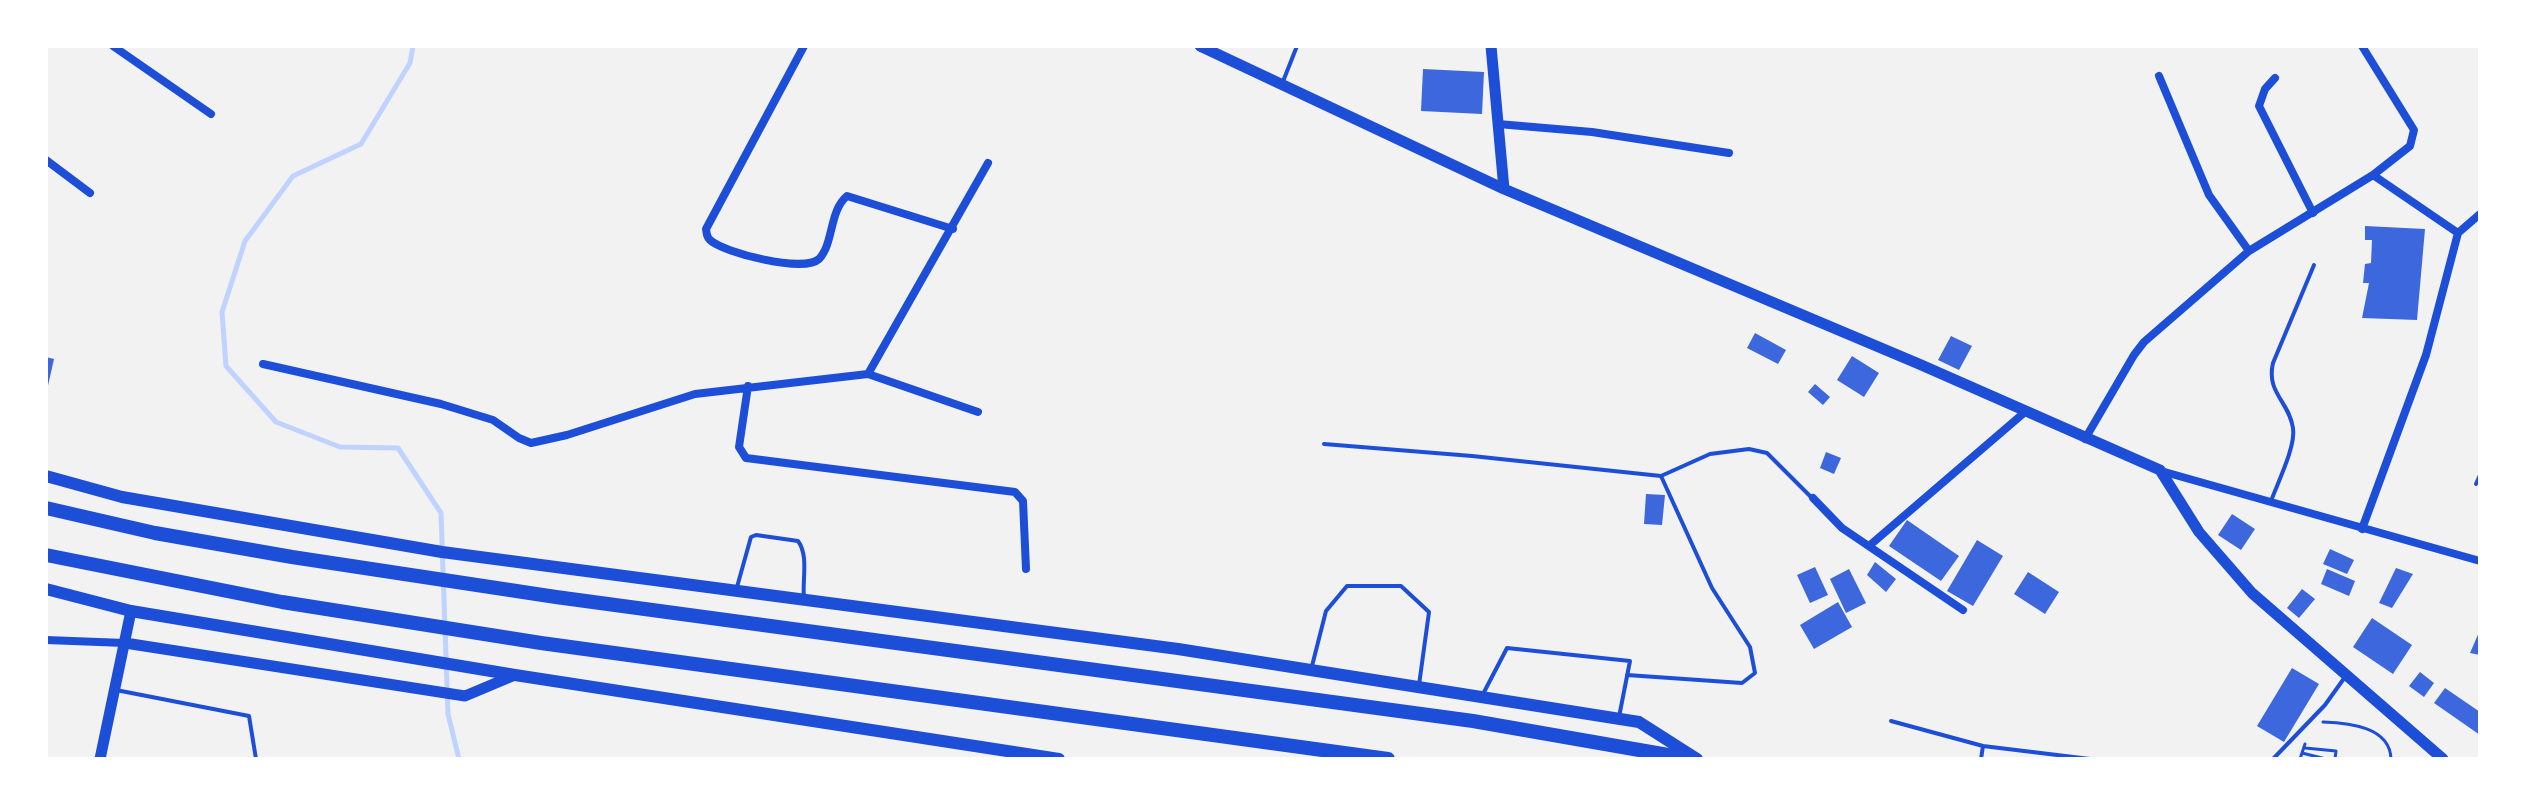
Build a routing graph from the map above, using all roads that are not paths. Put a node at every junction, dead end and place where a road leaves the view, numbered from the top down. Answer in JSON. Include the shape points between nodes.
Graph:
{"nodes":[{"id":1,"x":113,"y":46,"type":"edge"},
{"id":2,"x":804,"y":46,"type":"edge"},
{"id":3,"x":1200,"y":46,"type":"edge"},
{"id":4,"x":1297,"y":46,"type":"edge"},
{"id":5,"x":1491,"y":46,"type":"edge"},
{"id":6,"x":2362,"y":46,"type":"edge"},
{"id":7,"x":2159,"y":76,"type":"dead end"},
{"id":8,"x":2275,"y":78,"type":"dead end"},
{"id":9,"x":1281,"y":86,"type":"junction"},
{"id":10,"x":211,"y":114,"type":"dead end"},
{"id":11,"x":1498,"y":124,"type":"junction"},
{"id":12,"x":1729,"y":153,"type":"dead end"},
{"id":13,"x":46,"y":160,"type":"edge"},
{"id":14,"x":988,"y":163,"type":"dead end"},
{"id":15,"x":2373,"y":175,"type":"junction"},
{"id":16,"x":1504,"y":189,"type":"junction"},
{"id":17,"x":90,"y":193,"type":"dead end"},
{"id":18,"x":2313,"y":213,"type":"junction"},
{"id":19,"x":2480,"y":214,"type":"edge"},
{"id":20,"x":953,"y":229,"type":"junction"},
{"id":21,"x":2458,"y":233,"type":"junction"},
{"id":22,"x":2249,"y":251,"type":"junction"},
{"id":23,"x":2314,"y":265,"type":"dead end"},
{"id":24,"x":263,"y":364,"type":"dead end"},
{"id":25,"x":868,"y":374,"type":"junction"},
{"id":26,"x":748,"y":386,"type":"junction"},
{"id":27,"x":978,"y":412,"type":"dead end"},
{"id":28,"x":2025,"y":412,"type":"junction"},
{"id":29,"x":2085,"y":439,"type":"junction"},
{"id":30,"x":1324,"y":444,"type":"dead end"},
{"id":31,"x":2160,"y":470,"type":"junction"},
{"id":32,"x":2480,"y":475,"type":"edge"},
{"id":33,"x":46,"y":476,"type":"edge"},
{"id":34,"x":1661,"y":476,"type":"junction"},
{"id":35,"x":2476,"y":484,"type":"dead end"},
{"id":36,"x":1813,"y":498,"type":"joint"},
{"id":37,"x":2271,"y":503,"type":"junction"},
{"id":38,"x":46,"y":508,"type":"edge"},
{"id":39,"x":2362,"y":529,"type":"junction"},
{"id":40,"x":1869,"y":546,"type":"junction"},
{"id":41,"x":46,"y":555,"type":"edge"},
{"id":42,"x":2480,"y":561,"type":"edge"},
{"id":43,"x":1026,"y":569,"type":"dead end"},
{"id":44,"x":46,"y":589,"type":"edge"},
{"id":45,"x":736,"y":591,"type":"junction"},
{"id":46,"x":805,"y":600,"type":"junction"},
{"id":47,"x":1963,"y":610,"type":"dead end"},
{"id":48,"x":131,"y":611,"type":"junction"},
{"id":49,"x":46,"y":640,"type":"edge"},
{"id":50,"x":125,"y":643,"type":"junction"},
{"id":51,"x":1311,"y":670,"type":"junction"},
{"id":52,"x":2348,"y":674,"type":"junction"},
{"id":53,"x":515,"y":675,"type":"junction"},
{"id":54,"x":1627,"y":675,"type":"junction"},
{"id":55,"x":1418,"y":687,"type":"junction"},
{"id":56,"x":114,"y":690,"type":"junction"},
{"id":57,"x":1481,"y":697,"type":"junction"},
{"id":58,"x":1619,"y":719,"type":"junction"},
{"id":59,"x":1891,"y":721,"type":"dead end"},
{"id":60,"x":1983,"y":746,"type":"junction"},
{"id":61,"x":100,"y":759,"type":"edge"},
{"id":62,"x":256,"y":759,"type":"edge"},
{"id":63,"x":1059,"y":759,"type":"edge"},
{"id":64,"x":1388,"y":759,"type":"edge"},
{"id":65,"x":1694,"y":759,"type":"edge"},
{"id":66,"x":1981,"y":759,"type":"edge"},
{"id":67,"x":2090,"y":759,"type":"edge"},
{"id":68,"x":2273,"y":759,"type":"edge"},
{"id":69,"x":2443,"y":759,"type":"edge"}],
"edges":[{"from":1,"to":10,"type":"street"},
{"from":2,"to":20,"type":"street","via":[[706,229],[708,237],[739,252],[789,265],[814,262],[822,254],[842,199],[852,196]]},
{"from":3,"to":9,"type":"street"},
{"from":4,"to":9,"type":"lane"},
{"from":5,"to":11,"type":"street"},
{"from":6,"to":15,"type":"street","via":[[2414,130],[2410,146]]},
{"from":7,"to":22,"type":"street","via":[[2209,195]]},
{"from":8,"to":18,"type":"street","via":[[2259,106]]},
{"from":9,"to":16,"type":"street"},
{"from":11,"to":12,"type":"street"},
{"from":11,"to":16,"type":"street"},
{"from":13,"to":17,"type":"street"},
{"from":14,"to":20,"type":"street"},
{"from":15,"to":18,"type":"street"},
{"from":15,"to":21,"type":"street"},
{"from":16,"to":28,"type":"street"},
{"from":18,"to":22,"type":"street"},
{"from":19,"to":21,"type":"street"},
{"from":20,"to":25,"type":"street"},
{"from":21,"to":39,"type":"street","via":[[2426,355]]},
{"from":22,"to":29,"type":"street","via":[[2144,342]]},
{"from":23,"to":37,"type":"lane","via":[[2270,376],[2288,410],[2294,438]]},
{"from":24,"to":26,"type":"street","via":[[454,408],[493,420],[531,443],[695,394]]},
{"from":25,"to":26,"type":"street"},
{"from":25,"to":27,"type":"street"},
{"from":26,"to":43,"type":"street","via":[[739,447],[746,458],[1015,492],[1023,501]]},
{"from":28,"to":29,"type":"street"},
{"from":28,"to":40,"type":"street"},
{"from":29,"to":31,"type":"street"},
{"from":30,"to":34,"type":"lane"},
{"from":31,"to":37,"type":"street"},
{"from":31,"to":52,"type":"street","via":[[2199,532],[2252,593]]},
{"from":32,"to":35,"type":"lane"},
{"from":33,"to":45,"type":"main road","via":[[122,497],[442,552]]},
{"from":34,"to":36,"type":"lane","via":[[1710,454],[1749,449],[1767,453]]},
{"from":34,"to":54,"type":"lane","via":[[1712,588],[1750,647],[1755,673],[1742,683]]},
{"from":36,"to":40,"type":"street"},
{"from":37,"to":39,"type":"street"},
{"from":38,"to":65,"type":"highway","via":[[155,533],[437,579],[1473,721]]},
{"from":39,"to":42,"type":"street"},
{"from":40,"to":47,"type":"street"},
{"from":41,"to":64,"type":"highway","via":[[282,602],[483,634]]},
{"from":44,"to":48,"type":"main road"},
{"from":45,"to":46,"type":"main road"},
{"from":45,"to":46,"type":"lane","via":[[748,542],[756,535],[802,546]]},
{"from":46,"to":51,"type":"main road"},
{"from":48,"to":50,"type":"street"},
{"from":48,"to":53,"type":"main road"},
{"from":49,"to":50,"type":"street"},
{"from":50,"to":53,"type":"street","via":[[465,696]]},
{"from":50,"to":56,"type":"street"},
{"from":51,"to":55,"type":"main road"},
{"from":51,"to":55,"type":"lane","via":[[1326,611],[1347,586],[1401,586],[1429,612]]},
{"from":52,"to":68,"type":"lane"},
{"from":52,"to":69,"type":"street"},
{"from":53,"to":63,"type":"main road"},
{"from":54,"to":57,"type":"lane","via":[[1630,661],[1507,648]]},
{"from":54,"to":58,"type":"lane"},
{"from":55,"to":57,"type":"main road"},
{"from":56,"to":61,"type":"street"},
{"from":56,"to":62,"type":"lane","via":[[249,716]]},
{"from":57,"to":58,"type":"main road"},
{"from":58,"to":65,"type":"main road","via":[[1639,722]]},
{"from":59,"to":60,"type":"lane"},
{"from":60,"to":66,"type":"lane"},
{"from":60,"to":67,"type":"lane"}]}
